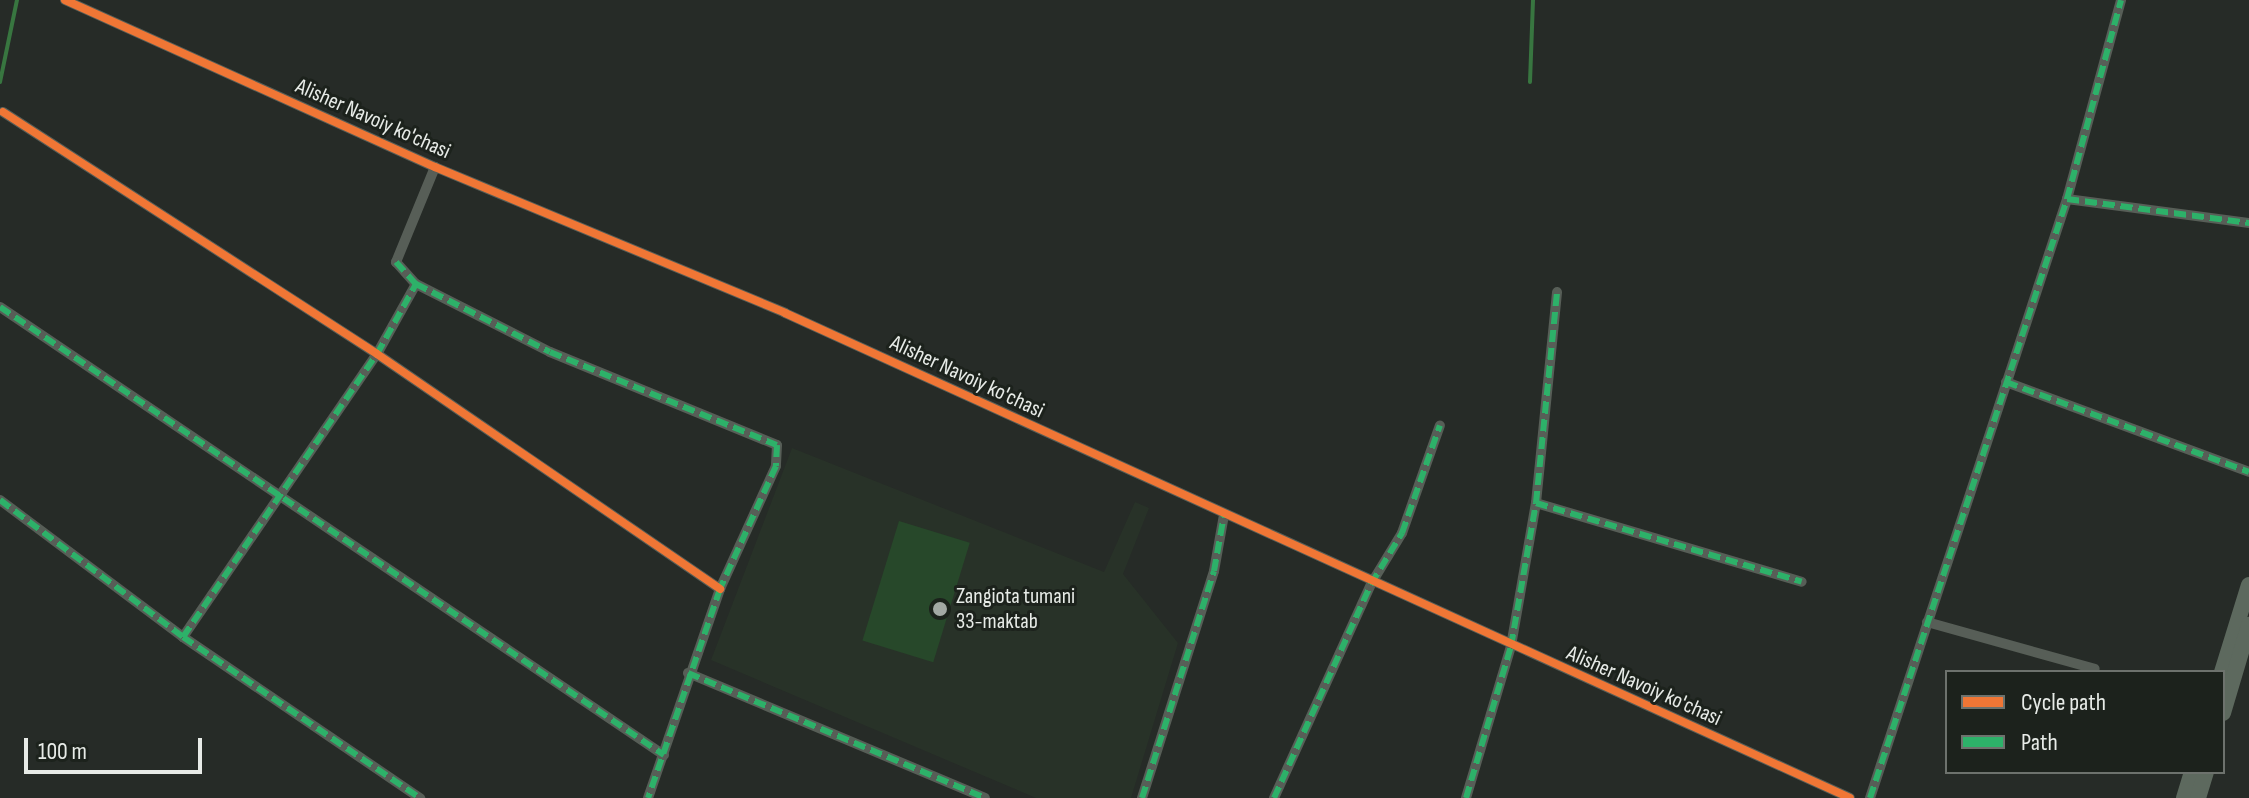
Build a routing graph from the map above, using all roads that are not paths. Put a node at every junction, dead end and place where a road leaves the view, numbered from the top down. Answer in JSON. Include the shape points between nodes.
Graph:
{"nodes":[{"id":1,"x":65,"y":0,"type":"edge"},
{"id":2,"x":2121,"y":0,"type":"edge"},
{"id":3,"x":3,"y":112,"type":"dead end"},
{"id":4,"x":435,"y":167,"type":"junction"},
{"id":5,"x":2067,"y":199,"type":"junction"},
{"id":6,"x":2249,"y":223,"type":"edge"},
{"id":7,"x":416,"y":284,"type":"junction"},
{"id":8,"x":1557,"y":292,"type":"dead end"},
{"id":9,"x":0,"y":307,"type":"edge"},
{"id":10,"x":377,"y":354,"type":"junction"},
{"id":11,"x":2006,"y":382,"type":"junction"},
{"id":12,"x":1440,"y":425,"type":"dead end"},
{"id":13,"x":2249,"y":472,"type":"edge"},
{"id":14,"x":276,"y":497,"type":"junction"},
{"id":15,"x":0,"y":500,"type":"edge"},
{"id":16,"x":1536,"y":503,"type":"junction"},
{"id":17,"x":1224,"y":515,"type":"junction"},
{"id":18,"x":1802,"y":582,"type":"dead end"},
{"id":19,"x":1371,"y":584,"type":"junction"},
{"id":20,"x":2249,"y":585,"type":"edge"},
{"id":21,"x":720,"y":589,"type":"junction"},
{"id":22,"x":1927,"y":622,"type":"junction"},
{"id":23,"x":2249,"y":625,"type":"edge"},
{"id":24,"x":183,"y":637,"type":"junction"},
{"id":25,"x":1511,"y":646,"type":"junction"},
{"id":26,"x":2095,"y":669,"type":"dead end"},
{"id":27,"x":2223,"y":670,"type":"edge"},
{"id":28,"x":688,"y":673,"type":"junction"},
{"id":29,"x":2225,"y":706,"type":"edge"},
{"id":30,"x":664,"y":755,"type":"junction"},
{"id":31,"x":2191,"y":774,"type":"edge"},
{"id":32,"x":2205,"y":774,"type":"edge"},
{"id":33,"x":420,"y":798,"type":"edge"},
{"id":34,"x":648,"y":798,"type":"edge"},
{"id":35,"x":985,"y":798,"type":"edge"},
{"id":36,"x":1142,"y":798,"type":"edge"},
{"id":37,"x":1274,"y":798,"type":"edge"},
{"id":38,"x":1466,"y":798,"type":"edge"},
{"id":39,"x":1850,"y":798,"type":"edge"},
{"id":40,"x":1870,"y":798,"type":"edge"},
{"id":41,"x":2184,"y":798,"type":"edge"},
{"id":42,"x":2198,"y":798,"type":"edge"}],
"edges":[{"from":1,"to":4,"type":"street","name":"Alisher Navoiy ko'chasi"},
{"from":2,"to":5,"type":"street"},
{"from":3,"to":10,"type":"street"},
{"from":4,"to":7,"type":"street","via":[[396,262]]},
{"from":4,"to":17,"type":"street","name":"Alisher Navoiy ko'chasi","via":[[785,313]]},
{"from":5,"to":6,"type":"street"},
{"from":5,"to":11,"type":"street"},
{"from":7,"to":10,"type":"street"},
{"from":7,"to":21,"type":"street","via":[[550,352],[777,445],[776,466]]},
{"from":8,"to":16,"type":"street"},
{"from":9,"to":14,"type":"street"},
{"from":10,"to":14,"type":"street"},
{"from":10,"to":21,"type":"street"},
{"from":11,"to":13,"type":"street"},
{"from":11,"to":22,"type":"street"},
{"from":12,"to":19,"type":"street","via":[[1402,533]]},
{"from":14,"to":24,"type":"street"},
{"from":14,"to":30,"type":"street"},
{"from":15,"to":24,"type":"street"},
{"from":16,"to":18,"type":"street"},
{"from":16,"to":25,"type":"street"},
{"from":17,"to":19,"type":"street","name":"Alisher Navoiy ko'chasi"},
{"from":17,"to":36,"type":"street","via":[[1214,571]]},
{"from":19,"to":25,"type":"street","name":"Alisher Navoiy ko'chasi"},
{"from":19,"to":37,"type":"street"},
{"from":20,"to":27,"type":"main road"},
{"from":21,"to":28,"type":"street"},
{"from":22,"to":26,"type":"street"},
{"from":22,"to":40,"type":"street"},
{"from":23,"to":29,"type":"main road"},
{"from":24,"to":33,"type":"street"},
{"from":25,"to":38,"type":"street"},
{"from":25,"to":39,"type":"street","name":"Alisher Navoiy ko'chasi"},
{"from":28,"to":30,"type":"street"},
{"from":28,"to":35,"type":"street"},
{"from":30,"to":34,"type":"street"},
{"from":31,"to":41,"type":"main road"},
{"from":32,"to":42,"type":"main road"}]}
